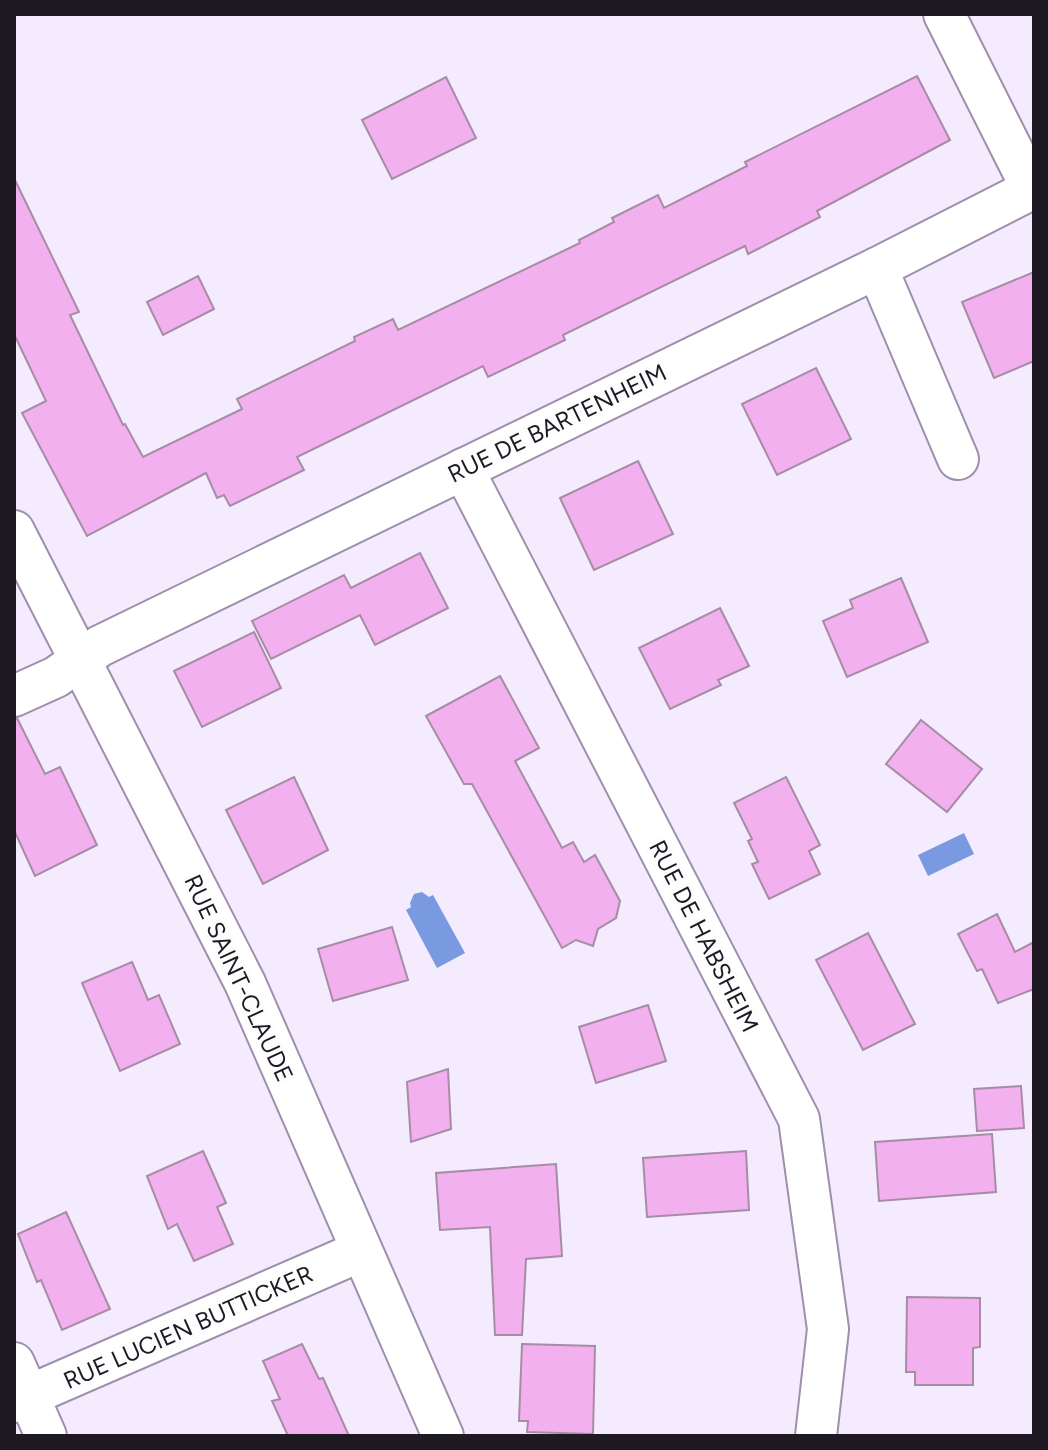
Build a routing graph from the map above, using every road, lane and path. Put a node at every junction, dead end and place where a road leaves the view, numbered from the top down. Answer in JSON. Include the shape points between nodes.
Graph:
{"nodes":[{"id":1,"x":944,"y":14,"type":"edge"},
{"id":2,"x":1033,"y":188,"type":"edge"},
{"id":3,"x":877,"y":268,"type":"junction"},
{"id":4,"x":958,"y":459,"type":"dead end"},
{"id":5,"x":463,"y":469,"type":"junction"},
{"id":6,"x":14,"y":531,"type":"edge"},
{"id":7,"x":82,"y":659,"type":"junction"},
{"id":8,"x":14,"y":696,"type":"edge"},
{"id":9,"x":361,"y":1251,"type":"junction"},
{"id":10,"x":19,"y":1387,"type":"edge"},
{"id":11,"x":46,"y":1436,"type":"edge"},
{"id":12,"x":443,"y":1436,"type":"edge"},
{"id":13,"x":816,"y":1436,"type":"edge"}],
"edges":[{"from":1,"to":2,"type":"street"},
{"from":2,"to":3,"type":"street","name":"RUE DE BARTENHEIM"},
{"from":3,"to":4,"type":"street"},
{"from":3,"to":5,"type":"street","name":"RUE DE BARTENHEIM"},
{"from":5,"to":7,"type":"street","name":"RUE DE BARTENHEIM"},
{"from":5,"to":13,"type":"street","name":"RUE DE HABSHEIM","via":[[799,1119],[828,1329]]},
{"from":6,"to":7,"type":"street","name":"RUE SAINT-CLAUDE"},
{"from":7,"to":8,"type":"street","name":"RUE DE BARTENHEIM"},
{"from":7,"to":9,"type":"street","name":"RUE SAINT-CLAUDE","via":[[245,983]]},
{"from":9,"to":10,"type":"street","name":"RUE LUCIEN BUTTICKER"},
{"from":9,"to":12,"type":"street","name":"RUE SAINT-CLAUDE"},
{"from":10,"to":11,"type":"street"}]}
